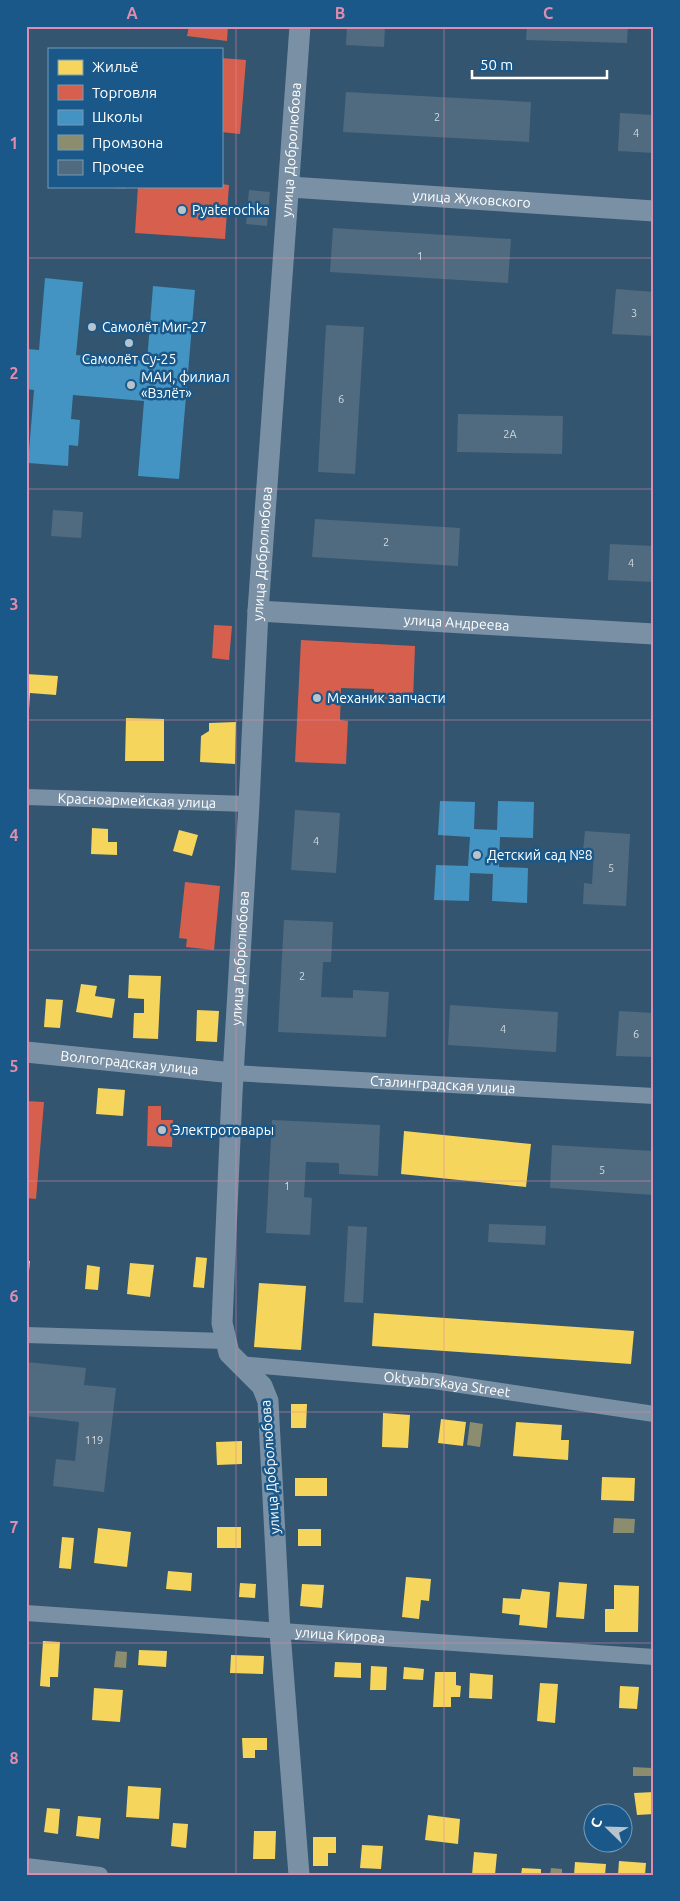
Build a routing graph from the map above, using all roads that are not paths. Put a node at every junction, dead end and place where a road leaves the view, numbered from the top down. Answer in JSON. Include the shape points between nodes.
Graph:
{"nodes":[{"id":1,"x":300,"y":26,"type":"edge"},
{"id":2,"x":290,"y":187,"type":"junction"},
{"id":3,"x":654,"y":211,"type":"edge"},
{"id":4,"x":258,"y":611,"type":"junction"},
{"id":5,"x":654,"y":634,"type":"edge"},
{"id":6,"x":26,"y":797,"type":"edge"},
{"id":7,"x":249,"y":804,"type":"junction"},
{"id":8,"x":26,"y":1052,"type":"edge"},
{"id":9,"x":233,"y":1073,"type":"junction"},
{"id":10,"x":654,"y":1096,"type":"edge"},
{"id":11,"x":26,"y":1335,"type":"edge"},
{"id":12,"x":225,"y":1341,"type":"junction"},
{"id":13,"x":239,"y":1364,"type":"junction"},
{"id":14,"x":654,"y":1414,"type":"edge"},
{"id":15,"x":26,"y":1613,"type":"edge"},
{"id":16,"x":280,"y":1632,"type":"junction"},
{"id":17,"x":654,"y":1657,"type":"edge"},
{"id":18,"x":26,"y":1866,"type":"edge"},
{"id":19,"x":100,"y":1875,"type":"edge"},
{"id":20,"x":298,"y":1875,"type":"edge"}],
"edges":[{"from":1,"to":2,"type":"street","name":"улица Добролюбова"},
{"from":2,"to":3,"type":"street","name":"улица Жуковского"},
{"from":2,"to":4,"type":"street","name":"улица Добролюбова"},
{"from":4,"to":5,"type":"street","name":"улица Андреева"},
{"from":4,"to":7,"type":"street","name":"улица Добролюбова"},
{"from":6,"to":7,"type":"street","name":"Красноармейская улица"},
{"from":7,"to":9,"type":"street","name":"улица Добролюбова"},
{"from":8,"to":9,"type":"street","name":"Волгоградская улица"},
{"from":9,"to":10,"type":"street","name":"Сталинградская улица"},
{"from":9,"to":12,"type":"street","name":"улица Добролюбова","via":[[222,1323]]},
{"from":11,"to":12,"type":"street"},
{"from":12,"to":13,"type":"street","name":"улица Добролюбова","via":[[229,1353]]},
{"from":13,"to":14,"type":"street","name":"Oktyabrskaya Street","via":[[434,1382]]},
{"from":13,"to":16,"type":"street","name":"улица Добролюбова","via":[[262,1386],[268,1401]]},
{"from":15,"to":16,"type":"street","name":"улица Кирова"},
{"from":16,"to":17,"type":"street","name":"улица Кирова"},
{"from":16,"to":20,"type":"street","name":"улица Добролюбова"},
{"from":18,"to":19,"type":"street"}]}
